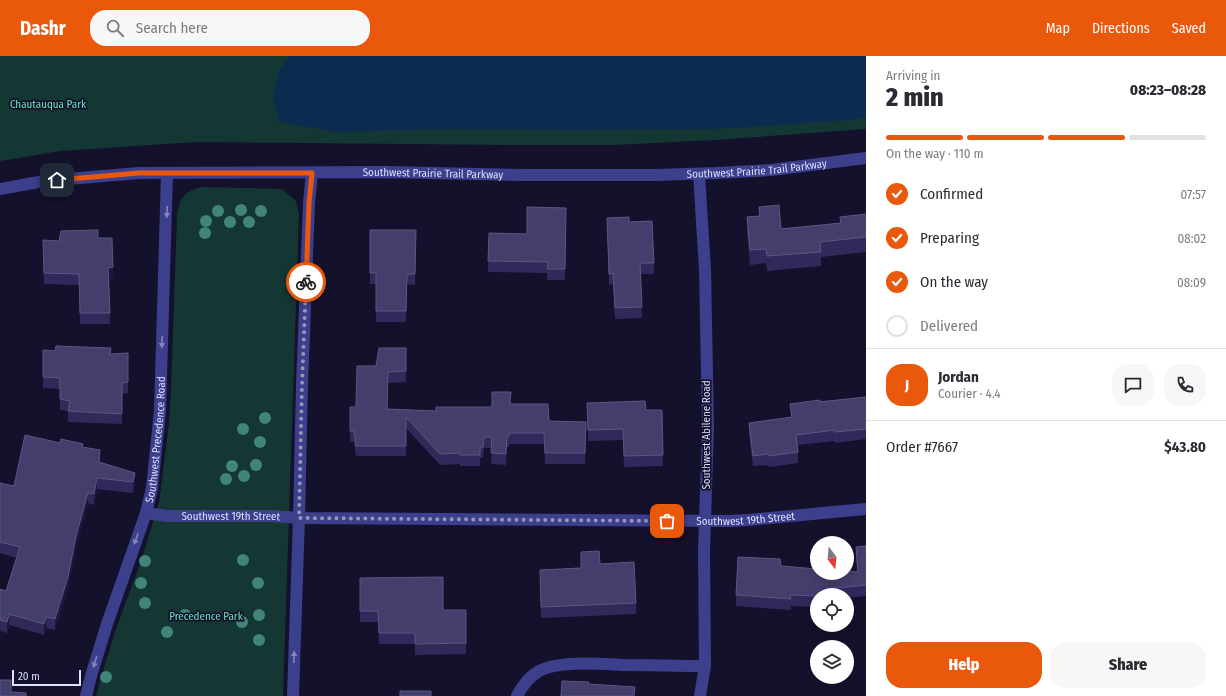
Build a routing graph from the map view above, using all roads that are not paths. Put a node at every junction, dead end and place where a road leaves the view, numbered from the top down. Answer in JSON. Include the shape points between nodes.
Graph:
{"nodes":[{"id":1,"x":866,"y":158,"type":"edge"},
{"id":2,"x":167,"y":173,"type":"junction"},
{"id":3,"x":312,"y":173,"type":"junction"},
{"id":4,"x":699,"y":174,"type":"junction"},
{"id":5,"x":0,"y":189,"type":"edge"},
{"id":6,"x":866,"y":509,"type":"edge"},
{"id":7,"x":146,"y":513,"type":"junction"},
{"id":8,"x":299,"y":518,"type":"junction"},
{"id":9,"x":705,"y":520,"type":"junction"},
{"id":10,"x":705,"y":666,"type":"junction"},
{"id":11,"x":86,"y":696,"type":"edge"},
{"id":12,"x":293,"y":696,"type":"edge"},
{"id":13,"x":517,"y":696,"type":"edge"},
{"id":14,"x":700,"y":696,"type":"edge"}],
"edges":[{"from":1,"to":4,"type":"street","name":"Southwest Prairie Trail Parkway","via":[[771,170]]},
{"from":2,"to":3,"type":"street","name":"Southwest Prairie Trail Parkway"},
{"from":2,"to":5,"type":"street","name":"Southwest Prairie Trail Parkway","via":[[44,181]]},
{"from":2,"to":7,"type":"street","name":"Southwest Precedence Road","one_way":true,"via":[[160,411],[152,488]]},
{"from":3,"to":4,"type":"street","name":"Southwest Prairie Trail Parkway"},
{"from":3,"to":8,"type":"street","via":[[302,385]]},
{"from":4,"to":9,"type":"street","name":"Southwest Abilene Road","via":[[705,270],[707,369]]},
{"from":6,"to":9,"type":"street","name":"Southwest 19th Street","via":[[748,520]]},
{"from":7,"to":8,"type":"street","name":"Southwest 19th Street","via":[[167,516]]},
{"from":7,"to":11,"type":"street","name":"Southwest Precedence Road","one_way":true,"via":[[107,624]]},
{"from":8,"to":9,"type":"street","name":"Southwest 19th Street"},
{"from":12,"to":8,"type":"street","one_way":true},
{"from":9,"to":10,"type":"street","name":"Southwest Abilene Road"},
{"from":10,"to":13,"type":"street","via":[[577,664],[552,667],[530,677]]},
{"from":10,"to":14,"type":"street","name":"Southwest Abilene Road"}]}
